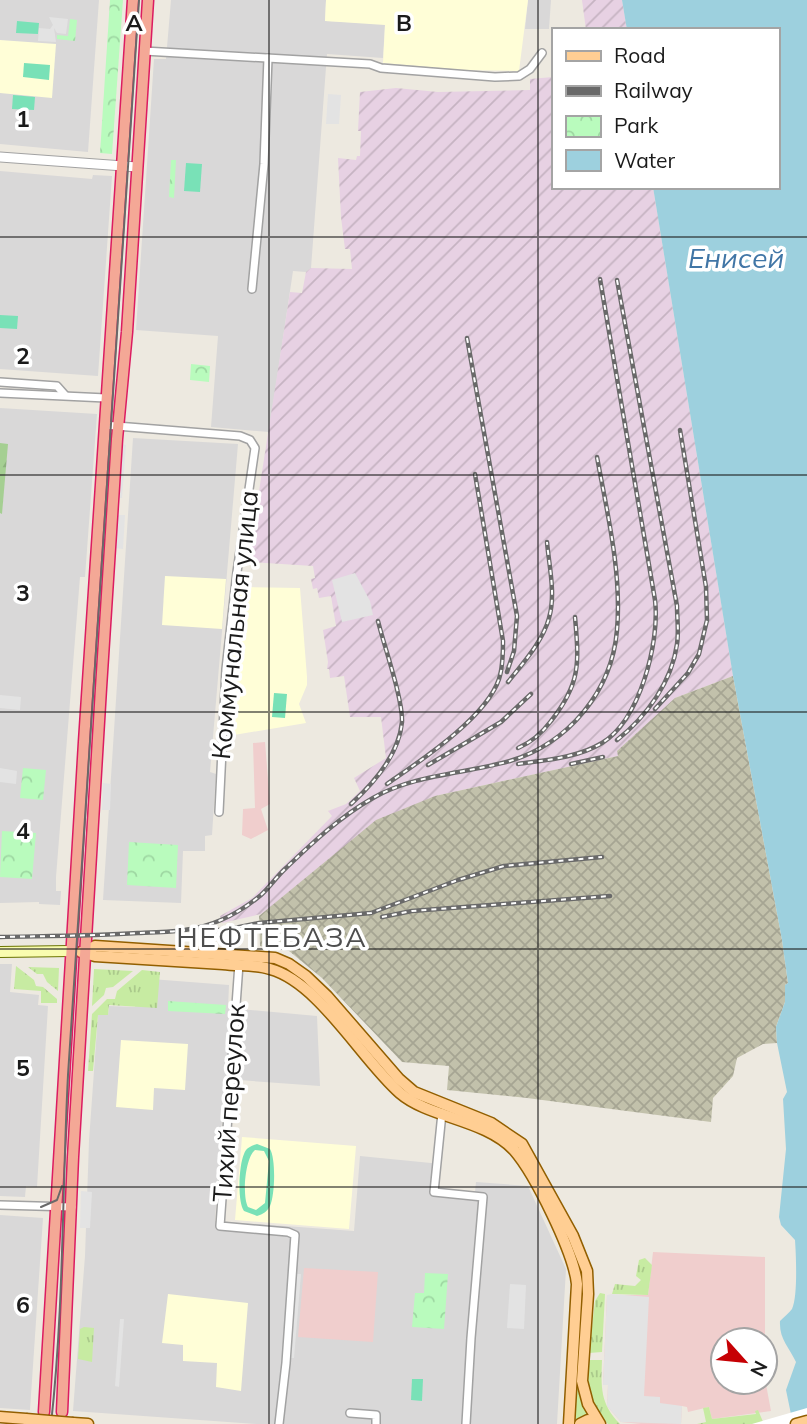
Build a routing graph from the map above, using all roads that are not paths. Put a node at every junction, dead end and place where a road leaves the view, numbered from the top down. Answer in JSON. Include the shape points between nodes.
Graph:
{"nodes":[{"id":1,"x":133,"y":0,"type":"edge"},
{"id":2,"x":148,"y":0,"type":"edge"},
{"id":3,"x":144,"y":51,"type":"junction"},
{"id":4,"x":542,"y":53,"type":"dead end"},
{"id":5,"x":268,"y":58,"type":"junction"},
{"id":6,"x":0,"y":157,"type":"edge"},
{"id":7,"x":123,"y":166,"type":"junction"},
{"id":8,"x":137,"y":167,"type":"junction"},
{"id":9,"x":252,"y":289,"type":"dead end"},
{"id":10,"x":0,"y":382,"type":"edge"},
{"id":11,"x":0,"y":393,"type":"edge"},
{"id":12,"x":65,"y":395,"type":"junction"},
{"id":13,"x":106,"y":398,"type":"junction"},
{"id":14,"x":104,"y":425,"type":"junction"},
{"id":15,"x":119,"y":427,"type":"junction"},
{"id":16,"x":219,"y":812,"type":"dead end"},
{"id":17,"x":71,"y":951,"type":"junction"},
{"id":18,"x":0,"y":952,"type":"edge"},
{"id":19,"x":86,"y":952,"type":"junction"},
{"id":20,"x":239,"y":961,"type":"junction"},
{"id":21,"x":442,"y":1112,"type":"junction"},
{"id":22,"x":489,"y":1128,"type":"junction"},
{"id":23,"x":0,"y":1205,"type":"edge"},
{"id":24,"x":51,"y":1207,"type":"junction"},
{"id":25,"x":72,"y":1207,"type":"junction"},
{"id":26,"x":577,"y":1257,"type":"junction"},
{"id":27,"x":44,"y":1412,"type":"dead end"},
{"id":28,"x":62,"y":1412,"type":"dead end"},
{"id":29,"x":350,"y":1413,"type":"dead end"},
{"id":30,"x":0,"y":1417,"type":"edge"},
{"id":31,"x":807,"y":1421,"type":"edge"},
{"id":32,"x":73,"y":1423,"type":"edge"},
{"id":33,"x":88,"y":1424,"type":"edge"},
{"id":34,"x":279,"y":1424,"type":"edge"},
{"id":35,"x":376,"y":1424,"type":"edge"},
{"id":36,"x":466,"y":1424,"type":"edge"},
{"id":37,"x":569,"y":1424,"type":"edge"},
{"id":38,"x":580,"y":1424,"type":"edge"},
{"id":39,"x":599,"y":1424,"type":"edge"},
{"id":40,"x":796,"y":1424,"type":"edge"}],
"edges":[{"from":1,"to":7,"type":"highway"},
{"from":2,"to":3,"type":"highway"},
{"from":3,"to":5,"type":"street"},
{"from":3,"to":8,"type":"highway"},
{"from":4,"to":5,"type":"street","via":[[520,76],[495,78]]},
{"from":5,"to":9,"type":"street"},
{"from":6,"to":7,"type":"street"},
{"from":7,"to":8,"type":"street"},
{"from":7,"to":13,"type":"highway"},
{"from":8,"to":15,"type":"highway"},
{"from":10,"to":12,"type":"street","via":[[57,386]]},
{"from":11,"to":12,"type":"street"},
{"from":12,"to":13,"type":"street"},
{"from":13,"to":14,"type":"highway"},
{"from":14,"to":15,"type":"street"},
{"from":14,"to":17,"type":"highway"},
{"from":15,"to":16,"type":"street","name":"Коммунальная улица","via":[[240,436],[254,448],[226,669]]},
{"from":15,"to":19,"type":"highway"},
{"from":17,"to":18,"type":"main road"},
{"from":17,"to":19,"type":"main road"},
{"from":17,"to":24,"type":"highway"},
{"from":19,"to":20,"type":"main road"},
{"from":19,"to":25,"type":"highway"},
{"from":20,"to":21,"type":"main road","via":[[272,969],[303,988],[391,1085],[411,1101]]},
{"from":20,"to":22,"type":"main road","via":[[275,958],[289,964],[327,996],[414,1092]]},
{"from":20,"to":34,"type":"street","name":"Тихий переулок","via":[[220,1226],[295,1235]]},
{"from":21,"to":22,"type":"main road"},
{"from":21,"to":36,"type":"street","via":[[434,1192],[482,1197]]},
{"from":22,"to":26,"type":"main road","via":[[531,1166]]},
{"from":23,"to":24,"type":"street"},
{"from":24,"to":25,"type":"street"},
{"from":24,"to":27,"type":"highway"},
{"from":25,"to":28,"type":"highway"},
{"from":26,"to":37,"type":"main road"},
{"from":26,"to":39,"type":"main road","via":[[587,1271],[588,1294],[582,1381]]},
{"from":29,"to":35,"type":"street","via":[[376,1415]]},
{"from":30,"to":32,"type":"main road","bridge":true},
{"from":31,"to":40,"type":"main road"},
{"from":32,"to":33,"type":"main road"},
{"from":38,"to":39,"type":"main road","via":[[591,1420]]}]}
